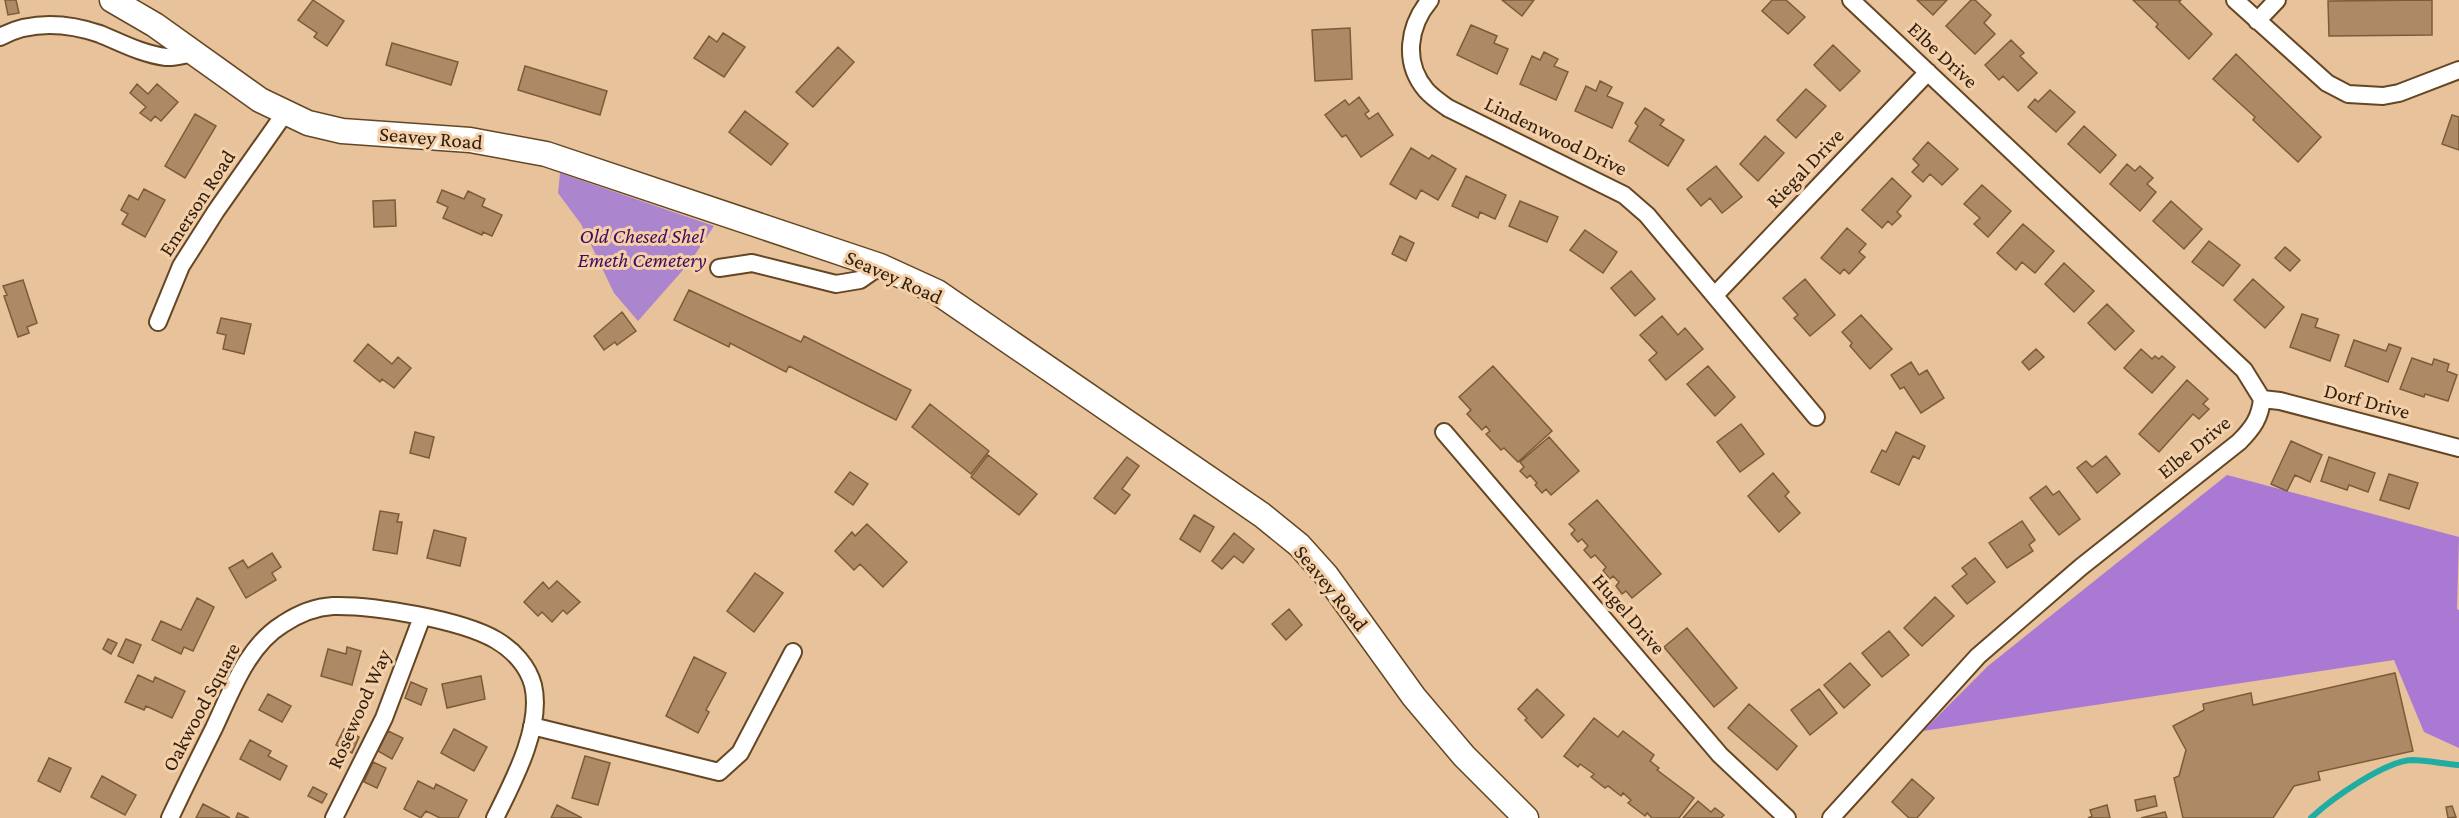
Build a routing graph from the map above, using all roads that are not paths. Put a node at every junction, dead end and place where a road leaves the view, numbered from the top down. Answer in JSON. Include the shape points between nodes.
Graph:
{"nodes":[{"id":1,"x":112,"y":0,"type":"edge"},
{"id":2,"x":1430,"y":0,"type":"edge"},
{"id":3,"x":1851,"y":0,"type":"edge"},
{"id":4,"x":2235,"y":0,"type":"edge"},
{"id":5,"x":2277,"y":0,"type":"edge"},
{"id":6,"x":2257,"y":21,"type":"junction"},
{"id":7,"x":0,"y":37,"type":"edge"},
{"id":8,"x":194,"y":52,"type":"junction"},
{"id":9,"x":2459,"y":70,"type":"edge"},
{"id":10,"x":1928,"y":72,"type":"junction"},
{"id":11,"x":285,"y":113,"type":"junction"},
{"id":12,"x":880,"y":266,"type":"junction"},
{"id":13,"x":719,"y":268,"type":"dead end"},
{"id":14,"x":1715,"y":295,"type":"junction"},
{"id":15,"x":158,"y":322,"type":"dead end"},
{"id":16,"x":2262,"y":399,"type":"junction"},
{"id":17,"x":1816,"y":417,"type":"dead end"},
{"id":18,"x":1444,"y":432,"type":"dead end"},
{"id":19,"x":2459,"y":448,"type":"edge"},
{"id":20,"x":422,"y":618,"type":"junction"},
{"id":21,"x":793,"y":651,"type":"dead end"},
{"id":22,"x":532,"y":726,"type":"junction"},
{"id":23,"x":170,"y":818,"type":"edge"},
{"id":24,"x":334,"y":818,"type":"edge"},
{"id":25,"x":495,"y":818,"type":"edge"},
{"id":26,"x":1526,"y":818,"type":"edge"},
{"id":27,"x":1787,"y":818,"type":"edge"},
{"id":28,"x":1830,"y":818,"type":"edge"}],
"edges":[{"from":1,"to":8,"type":"street","name":"Seavey Road"},
{"from":2,"to":14,"type":"street","name":"Lindenwood Drive","via":[[1411,36],[1415,73],[1427,91],[1448,108],[1624,195],[1647,215]]},
{"from":3,"to":10,"type":"street","name":"Elbe Drive"},
{"from":4,"to":6,"type":"street"},
{"from":5,"to":6,"type":"street"},
{"from":6,"to":9,"type":"street","via":[[2327,83],[2348,93],[2399,93]]},
{"from":7,"to":8,"type":"street","via":[[49,24],[98,34],[144,53],[169,57]]},
{"from":8,"to":11,"type":"street","name":"Seavey Road","via":[[260,100]]},
{"from":10,"to":14,"type":"street","name":"Riegal Drive"},
{"from":10,"to":16,"type":"street","name":"Elbe Drive","via":[[2244,370]]},
{"from":11,"to":12,"type":"street","name":"Seavey Road","via":[[342,131],[470,140],[546,154]]},
{"from":11,"to":15,"type":"street","name":"Emerson Road","via":[[181,266]]},
{"from":12,"to":13,"type":"street","via":[[860,280],[836,284],[752,263]]},
{"from":12,"to":26,"type":"street","name":"Seavey Road","via":[[937,292],[984,323],[1262,515],[1299,545],[1326,575],[1414,697],[1464,756]]},
{"from":14,"to":17,"type":"street","name":"Lindenwood Drive"},
{"from":16,"to":19,"type":"street","name":"Dorf Drive"},
{"from":16,"to":28,"type":"street","name":"Elbe Drive","via":[[2260,415],[2239,442],[2081,567],[1978,656]]},
{"from":18,"to":27,"type":"street","name":"Hugel Drive","via":[[1720,755]]},
{"from":20,"to":22,"type":"street","name":"Oakwood Square","via":[[485,635],[517,656],[533,686]]},
{"from":20,"to":23,"type":"street","name":"Oakwood Square","via":[[368,607],[332,606],[308,611],[282,624],[256,648],[240,674]]},
{"from":20,"to":24,"type":"street","name":"Rosewood Way","via":[[384,718]]},
{"from":21,"to":22,"type":"street","via":[[740,753],[719,772]]},
{"from":22,"to":25,"type":"street","name":"Oakwood Square"}]}
